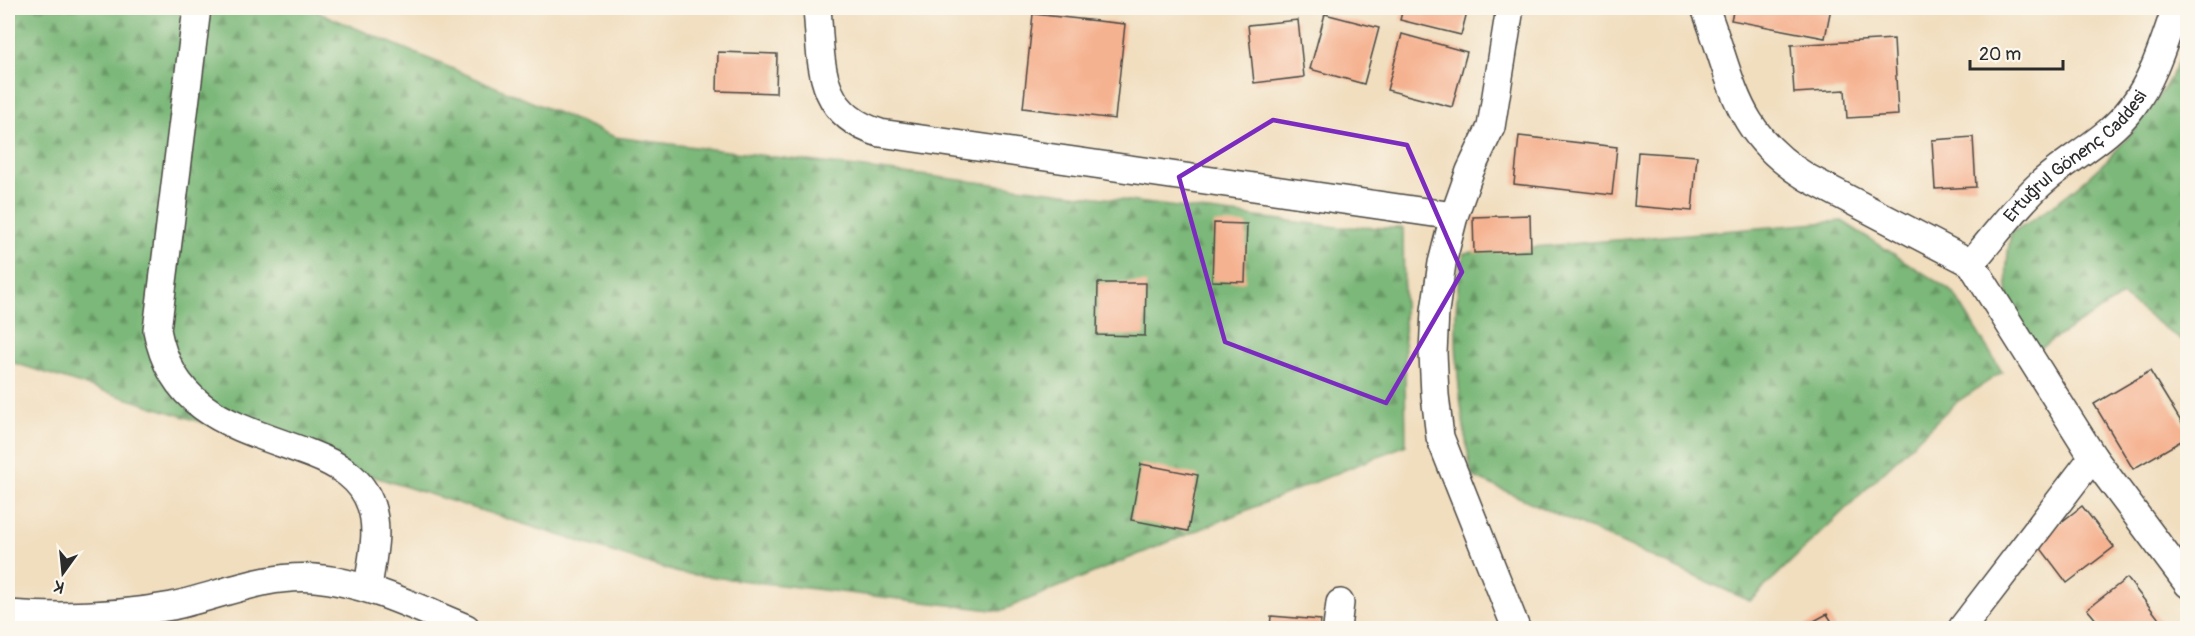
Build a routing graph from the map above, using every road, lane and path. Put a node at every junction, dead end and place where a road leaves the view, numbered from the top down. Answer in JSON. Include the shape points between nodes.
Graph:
{"nodes":[{"id":1,"x":197,"y":8,"type":"edge"},
{"id":2,"x":817,"y":8,"type":"edge"},
{"id":3,"x":1510,"y":8,"type":"edge"},
{"id":4,"x":1705,"y":8,"type":"edge"},
{"id":5,"x":2176,"y":8,"type":"edge"},
{"id":6,"x":1454,"y":216,"type":"junction"},
{"id":7,"x":1971,"y":263,"type":"junction"},
{"id":8,"x":2093,"y":457,"type":"junction"},
{"id":9,"x":2187,"y":584,"type":"edge"},
{"id":10,"x":368,"y":588,"type":"junction"},
{"id":11,"x":8,"y":614,"type":"edge"},
{"id":12,"x":466,"y":628,"type":"edge"},
{"id":13,"x":1516,"y":628,"type":"edge"},
{"id":14,"x":1962,"y":628,"type":"edge"}],
"edges":[{"from":1,"to":10,"type":"street","via":[[157,330],[160,348],[176,381],[201,407],[216,417],[331,462],[355,480],[368,498],[374,519]]},
{"from":2,"to":6,"type":"street","via":[[824,82],[837,108],[864,128]]},
{"from":3,"to":6,"type":"street","via":[[1491,127]]},
{"from":4,"to":7,"type":"street","via":[[1736,99],[1758,137],[1773,153],[1808,178]]},
{"from":5,"to":7,"type":"street","name":"Ertuğrul Gönenç Caddesi","via":[[2154,70],[2131,109],[2037,187]]},
{"from":6,"to":13,"type":"street","via":[[1435,311],[1433,352],[1440,437]]},
{"from":7,"to":8,"type":"street"},
{"from":8,"to":9,"type":"street"},
{"from":8,"to":14,"type":"street"},
{"from":10,"to":11,"type":"street","via":[[337,581],[287,578],[171,606],[124,613]]},
{"from":10,"to":12,"type":"street"}]}
